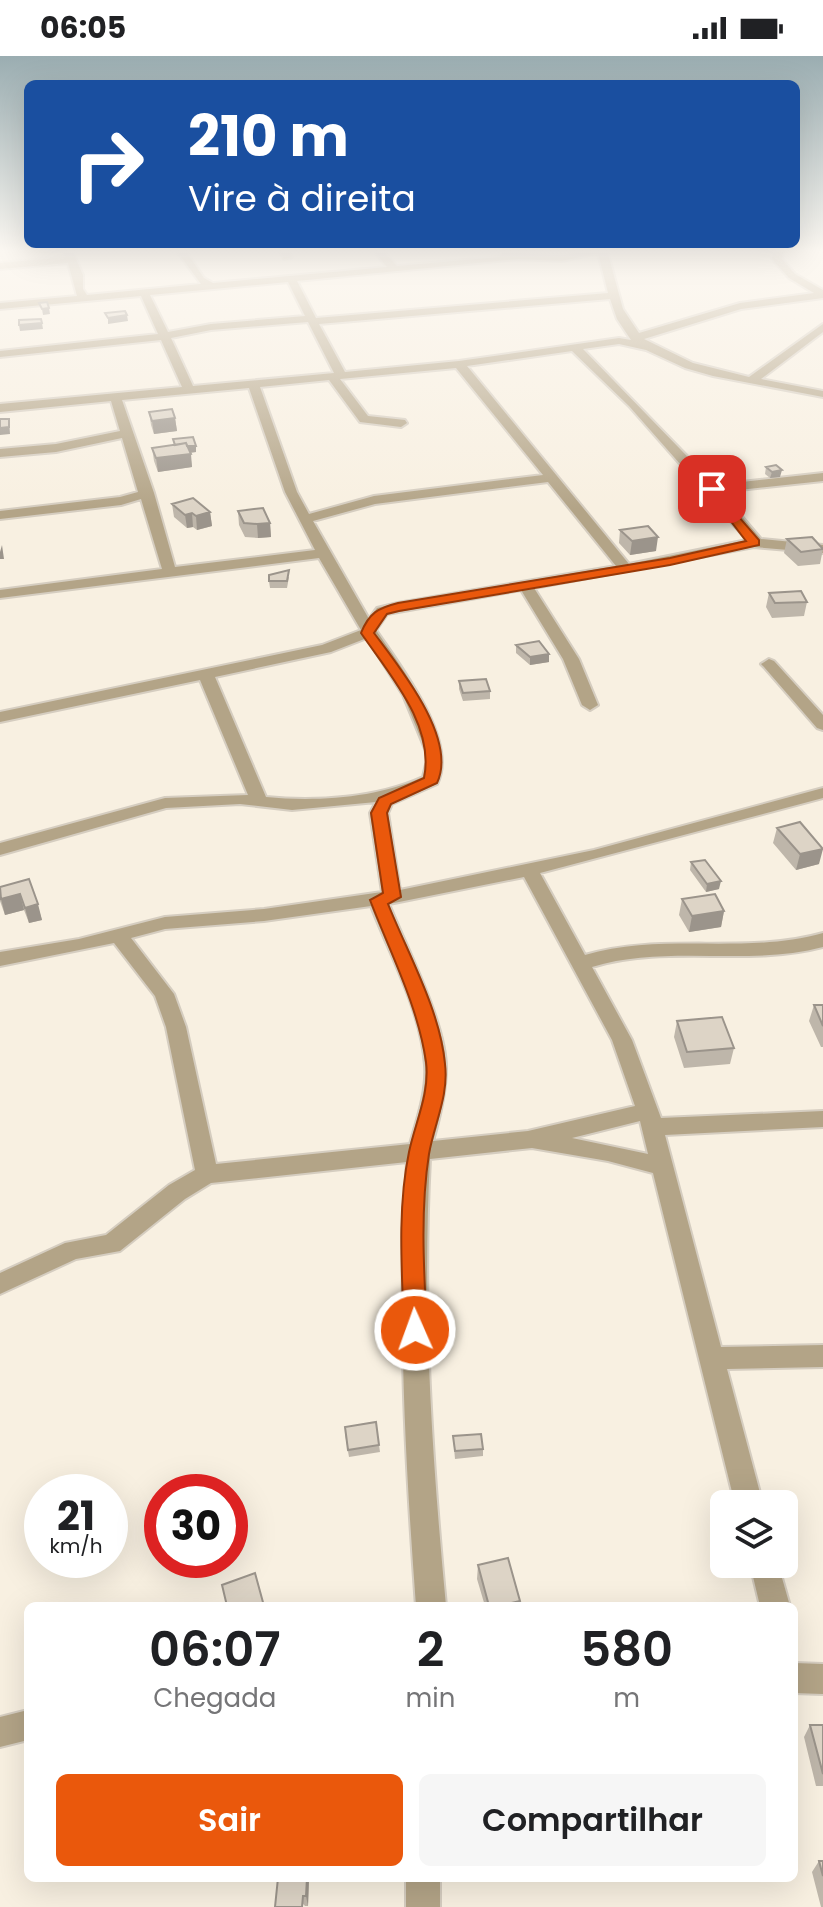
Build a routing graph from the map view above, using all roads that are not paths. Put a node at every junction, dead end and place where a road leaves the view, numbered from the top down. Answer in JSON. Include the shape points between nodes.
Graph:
{"nodes":[{"id":1,"x":162,"y":336,"type":"edge"},
{"id":2,"x":165,"y":336,"type":"edge"},
{"id":3,"x":319,"y":336,"type":"edge"},
{"id":4,"x":640,"y":336,"type":"edge"},
{"id":5,"x":811,"y":336,"type":"edge"},
{"id":6,"x":635,"y":338,"type":"joint"},
{"id":7,"x":649,"y":347,"type":"junction"},
{"id":8,"x":575,"y":348,"type":"junction"},
{"id":9,"x":0,"y":354,"type":"edge"},
{"id":10,"x":459,"y":364,"type":"junction"},
{"id":11,"x":336,"y":375,"type":"junction"},
{"id":12,"x":753,"y":380,"type":"junction"},
{"id":13,"x":253,"y":384,"type":"junction"},
{"id":14,"x":189,"y":390,"type":"junction"},
{"id":15,"x":823,"y":394,"type":"edge"},
{"id":16,"x":115,"y":396,"type":"junction"},
{"id":17,"x":0,"y":408,"type":"edge"},
{"id":18,"x":401,"y":423,"type":"dead end"},
{"id":19,"x":128,"y":433,"type":"junction"},
{"id":20,"x":0,"y":453,"type":"edge"},
{"id":21,"x":823,"y":477,"type":"edge"},
{"id":22,"x":550,"y":478,"type":"junction"},
{"id":23,"x":712,"y":489,"type":"junction"},
{"id":24,"x":148,"y":493,"type":"junction"},
{"id":25,"x":0,"y":515,"type":"edge"},
{"id":26,"x":305,"y":519,"type":"junction"},
{"id":27,"x":754,"y":543,"type":"junction"},
{"id":28,"x":823,"y":549,"type":"edge"},
{"id":29,"x":323,"y":553,"type":"junction"},
{"id":30,"x":625,"y":568,"type":"junction"},
{"id":31,"x":170,"y":572,"type":"junction"},
{"id":32,"x":524,"y":584,"type":"junction"},
{"id":33,"x":343,"y":591,"type":"junction"},
{"id":34,"x":0,"y":594,"type":"edge"},
{"id":35,"x":398,"y":607,"type":"junction"},
{"id":36,"x":367,"y":633,"type":"junction"},
{"id":37,"x":769,"y":664,"type":"dead end"},
{"id":38,"x":206,"y":675,"type":"junction"},
{"id":39,"x":590,"y":705,"type":"dead end"},
{"id":40,"x":0,"y":717,"type":"edge"},
{"id":41,"x":823,"y":725,"type":"edge"},
{"id":42,"x":823,"y":793,"type":"edge"},
{"id":43,"x":395,"y":795,"type":"junction"},
{"id":44,"x":260,"y":803,"type":"junction"},
{"id":45,"x":0,"y":849,"type":"edge"},
{"id":46,"x":530,"y":871,"type":"junction"},
{"id":47,"x":385,"y":899,"type":"junction"},
{"id":48,"x":118,"y":935,"type":"junction"},
{"id":49,"x":823,"y":940,"type":"edge"},
{"id":50,"x":0,"y":959,"type":"edge"},
{"id":51,"x":581,"y":963,"type":"junction"},
{"id":52,"x":650,"y":1119,"type":"junction"},
{"id":53,"x":823,"y":1119,"type":"edge"},
{"id":54,"x":528,"y":1140,"type":"junction"},
{"id":55,"x":419,"y":1153,"type":"junction"},
{"id":56,"x":665,"y":1168,"type":"junction"},
{"id":57,"x":207,"y":1174,"type":"junction"},
{"id":58,"x":0,"y":1284,"type":"edge"},
{"id":59,"x":823,"y":1356,"type":"edge"},
{"id":60,"x":713,"y":1358,"type":"junction"},
{"id":61,"x":746,"y":1490,"type":"edge"},
{"id":62,"x":768,"y":1578,"type":"edge"},
{"id":63,"x":431,"y":1602,"type":"edge"},
{"id":64,"x":774,"y":1602,"type":"edge"},
{"id":65,"x":798,"y":1678,"type":"edge"},
{"id":66,"x":823,"y":1679,"type":"edge"},
{"id":67,"x":24,"y":1726,"type":"edge"},
{"id":68,"x":0,"y":1732,"type":"edge"},
{"id":69,"x":423,"y":1882,"type":"edge"},
{"id":70,"x":423,"y":1907,"type":"edge"}],
"edges":[{"from":1,"to":9,"type":"street"},
{"from":2,"to":14,"type":"street"},
{"from":3,"to":11,"type":"street"},
{"from":4,"to":6,"type":"street"},
{"from":5,"to":12,"type":"street"},
{"from":6,"to":7,"type":"street"},
{"from":7,"to":8,"type":"street","via":[[619,341]]},
{"from":7,"to":12,"type":"street","via":[[685,363]]},
{"from":8,"to":10,"type":"street"},
{"from":8,"to":23,"type":"street"},
{"from":10,"to":11,"type":"street"},
{"from":10,"to":22,"type":"street"},
{"from":11,"to":13,"type":"street"},
{"from":11,"to":18,"type":"street","via":[[364,419]]},
{"from":12,"to":15,"type":"street"},
{"from":13,"to":14,"type":"street"},
{"from":13,"to":26,"type":"street","via":[[266,429]]},
{"from":14,"to":16,"type":"street"},
{"from":16,"to":17,"type":"street"},
{"from":16,"to":19,"type":"street"},
{"from":19,"to":20,"type":"street"},
{"from":19,"to":24,"type":"street"},
{"from":21,"to":23,"type":"street"},
{"from":22,"to":26,"type":"street","via":[[374,500]]},
{"from":22,"to":30,"type":"street"},
{"from":23,"to":27,"type":"street"},
{"from":24,"to":25,"type":"street"},
{"from":24,"to":31,"type":"street"},
{"from":26,"to":29,"type":"street"},
{"from":27,"to":28,"type":"street"},
{"from":27,"to":30,"type":"street"},
{"from":29,"to":31,"type":"street"},
{"from":29,"to":33,"type":"street"},
{"from":30,"to":32,"type":"street"},
{"from":31,"to":34,"type":"street"},
{"from":32,"to":35,"type":"street"},
{"from":32,"to":39,"type":"street","via":[[571,659]]},
{"from":33,"to":35,"type":"street"},
{"from":33,"to":36,"type":"street"},
{"from":35,"to":36,"type":"street","via":[[382,611]]},
{"from":36,"to":38,"type":"street","via":[[300,657]]},
{"from":36,"to":43,"type":"street","via":[[411,695],[436,756],[431,780]]},
{"from":37,"to":41,"type":"street"},
{"from":38,"to":40,"type":"street"},
{"from":38,"to":44,"type":"street"},
{"from":42,"to":46,"type":"street"},
{"from":43,"to":44,"type":"street"},
{"from":43,"to":47,"type":"street","via":[[379,813]]},
{"from":44,"to":45,"type":"street","via":[[165,803]]},
{"from":46,"to":47,"type":"street"},
{"from":46,"to":51,"type":"street"},
{"from":47,"to":48,"type":"street","via":[[165,923]]},
{"from":47,"to":55,"type":"street","via":[[436,1065]]},
{"from":48,"to":50,"type":"street"},
{"from":48,"to":57,"type":"street","via":[[164,994],[176,1027]]},
{"from":49,"to":51,"type":"street","via":[[794,948],[615,953]]},
{"from":51,"to":52,"type":"street","via":[[622,1040]]},
{"from":52,"to":53,"type":"street"},
{"from":52,"to":54,"type":"street"},
{"from":52,"to":56,"type":"street"},
{"from":54,"to":55,"type":"street"},
{"from":54,"to":56,"type":"street","via":[[608,1152]]},
{"from":55,"to":57,"type":"street"},
{"from":55,"to":63,"type":"street","via":[[413,1256],[419,1462]]},
{"from":56,"to":60,"type":"street"},
{"from":57,"to":58,"type":"street","via":[[112,1244],[73,1250]]},
{"from":59,"to":60,"type":"street"},
{"from":60,"to":61,"type":"street"},
{"from":62,"to":64,"type":"street"},
{"from":65,"to":66,"type":"street"},
{"from":67,"to":68,"type":"street"},
{"from":69,"to":70,"type":"street"}]}
